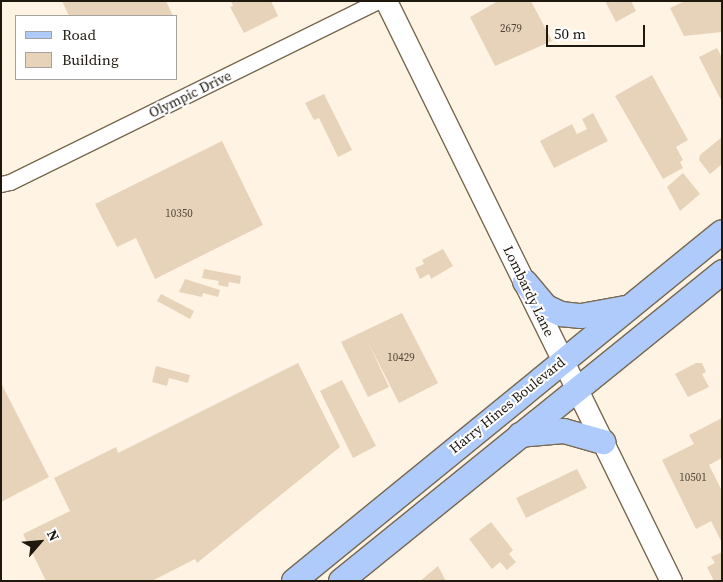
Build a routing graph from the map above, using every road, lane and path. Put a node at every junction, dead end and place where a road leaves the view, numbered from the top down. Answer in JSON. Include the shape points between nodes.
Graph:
{"nodes":[{"id":1,"x":378,"y":1,"type":"edge"},
{"id":2,"x":386,"y":1,"type":"edge"},
{"id":3,"x":1,"y":184,"type":"edge"},
{"id":4,"x":722,"y":232,"type":"edge"},
{"id":5,"x":722,"y":272,"type":"edge"},
{"id":6,"x":525,"y":282,"type":"junction"},
{"id":7,"x":634,"y":304,"type":"junction"},
{"id":8,"x":563,"y":360,"type":"junction"},
{"id":9,"x":577,"y":388,"type":"junction"},
{"id":10,"x":520,"y":435,"type":"junction"},
{"id":11,"x":604,"y":442,"type":"junction"},
{"id":12,"x":294,"y":581,"type":"edge"},
{"id":13,"x":341,"y":581,"type":"edge"},
{"id":14,"x":671,"y":581,"type":"edge"}],
"edges":[{"from":1,"to":3,"type":"street","name":"Olympic Drive"},
{"from":2,"to":6,"type":"main road","name":"Lombardy Lane"},
{"from":4,"to":7,"type":"main road","name":"Harry Hines Boulevard"},
{"from":5,"to":9,"type":"main road"},
{"from":6,"to":7,"type":"main road","via":[[546,307],[570,316],[598,314]]},
{"from":6,"to":8,"type":"main road","name":"Lombardy Lane"},
{"from":7,"to":8,"type":"main road","name":"Harry Hines Boulevard"},
{"from":8,"to":9,"type":"main road","name":"Lombardy Lane"},
{"from":8,"to":12,"type":"main road","name":"Harry Hines Boulevard"},
{"from":9,"to":10,"type":"main road"},
{"from":9,"to":11,"type":"main road","name":"Lombardy Lane"},
{"from":10,"to":11,"type":"main road","via":[[564,431]]},
{"from":10,"to":13,"type":"main road"},
{"from":11,"to":14,"type":"main road","name":"Lombardy Lane"}]}
